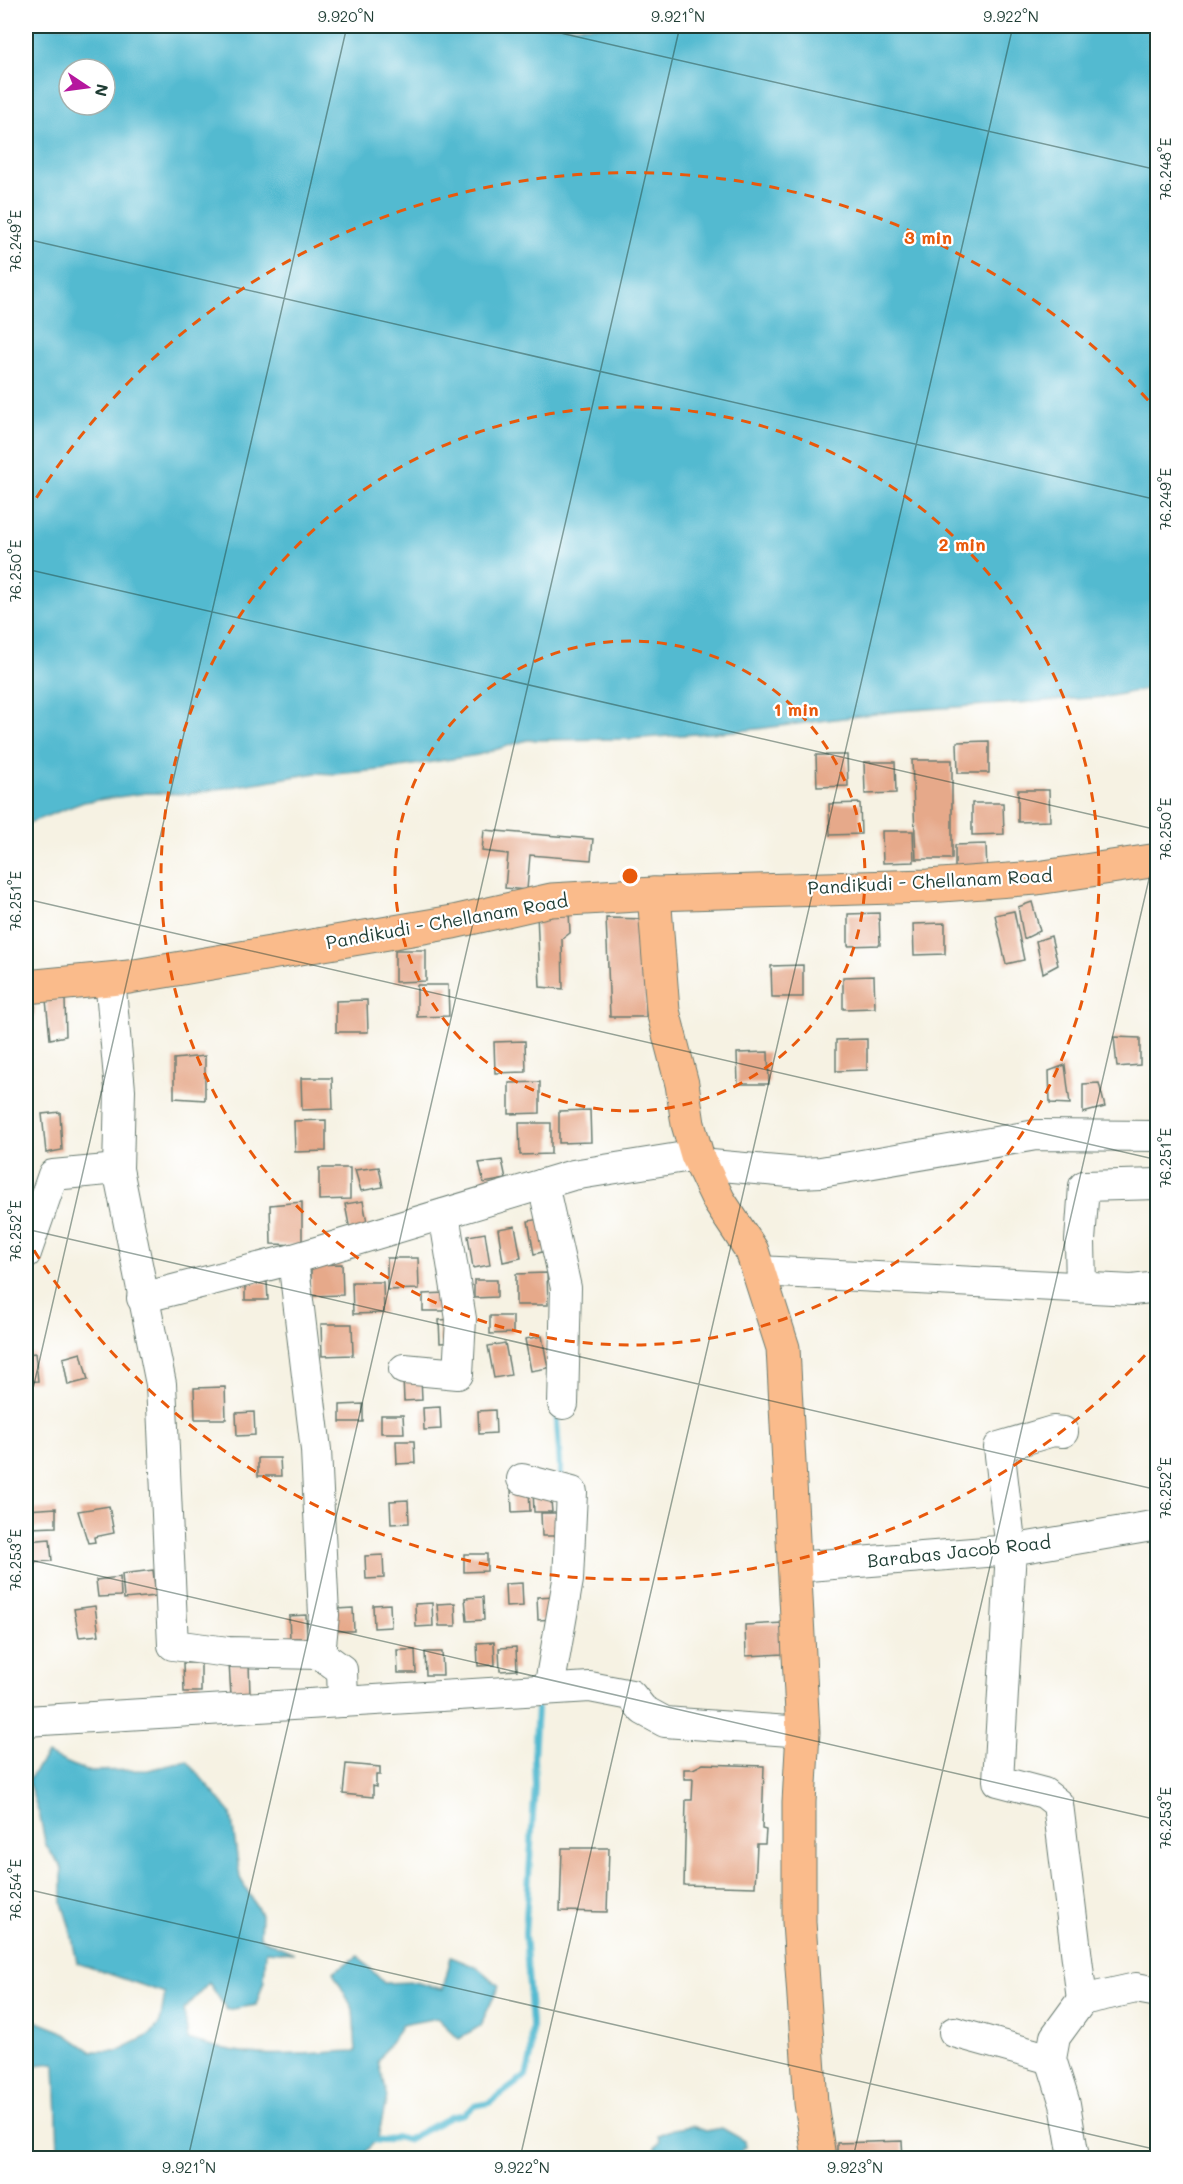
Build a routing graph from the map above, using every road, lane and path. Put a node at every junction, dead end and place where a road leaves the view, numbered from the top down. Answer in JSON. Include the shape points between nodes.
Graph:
{"nodes":[{"id":1,"x":1158,"y":860,"type":"edge"},
{"id":2,"x":654,"y":894,"type":"junction"},
{"id":3,"x":110,"y":978,"type":"junction"},
{"id":4,"x":26,"y":987,"type":"edge"},
{"id":5,"x":1158,"y":1136,"type":"edge"},
{"id":6,"x":699,"y":1160,"type":"junction"},
{"id":7,"x":118,"y":1169,"type":"junction"},
{"id":8,"x":37,"y":1181,"type":"edge"},
{"id":9,"x":543,"y":1184,"type":"junction"},
{"id":10,"x":1158,"y":1184,"type":"edge"},
{"id":11,"x":444,"y":1214,"type":"junction"},
{"id":12,"x":26,"y":1253,"type":"edge"},
{"id":13,"x":293,"y":1259,"type":"junction"},
{"id":14,"x":759,"y":1271,"type":"junction"},
{"id":15,"x":1081,"y":1287,"type":"junction"},
{"id":16,"x":1158,"y":1287,"type":"edge"},
{"id":17,"x":142,"y":1298,"type":"junction"},
{"id":18,"x":404,"y":1369,"type":"dead end"},
{"id":19,"x":563,"y":1404,"type":"dead end"},
{"id":20,"x":1063,"y":1432,"type":"dead end"},
{"id":21,"x":522,"y":1479,"type":"dead end"},
{"id":22,"x":1158,"y":1525,"type":"edge"},
{"id":23,"x":1011,"y":1550,"type":"junction"},
{"id":24,"x":795,"y":1567,"type":"junction"},
{"id":25,"x":320,"y":1654,"type":"junction"},
{"id":26,"x":549,"y":1689,"type":"junction"},
{"id":27,"x":343,"y":1702,"type":"junction"},
{"id":28,"x":26,"y":1721,"type":"edge"},
{"id":29,"x":804,"y":1732,"type":"junction"},
{"id":30,"x":1158,"y":1992,"type":"edge"},
{"id":31,"x":1082,"y":2000,"type":"junction"},
{"id":32,"x":954,"y":2032,"type":"dead end"},
{"id":33,"x":1051,"y":2059,"type":"junction"},
{"id":34,"x":819,"y":2158,"type":"edge"},
{"id":35,"x":1074,"y":2158,"type":"edge"}],
"edges":[{"from":1,"to":2,"type":"main road","name":"Pandikudi - Chellanam Road","via":[[1037,878],[928,886]]},
{"from":2,"to":3,"type":"main road","name":"Pandikudi - Chellanam Road","via":[[551,900],[453,922]]},
{"from":2,"to":6,"type":"main road","via":[[663,1011]]},
{"from":3,"to":4,"type":"main road","name":"Pandikudi - Chellanam Road"},
{"from":3,"to":7,"type":"street","via":[[120,1090]]},
{"from":5,"to":6,"type":"street","via":[[1036,1135],[821,1172],[800,1173]]},
{"from":6,"to":9,"type":"street","via":[[573,1175]]},
{"from":6,"to":14,"type":"main road","via":[[719,1201],[752,1251]]},
{"from":7,"to":8,"type":"street","via":[[53,1175]]},
{"from":7,"to":17,"type":"street"},
{"from":8,"to":12,"type":"street"},
{"from":9,"to":11,"type":"street"},
{"from":9,"to":19,"type":"street","via":[[566,1288]]},
{"from":10,"to":15,"type":"street","via":[[1084,1186]]},
{"from":11,"to":13,"type":"street"},
{"from":11,"to":18,"type":"street","via":[[461,1319],[458,1374]]},
{"from":13,"to":17,"type":"street"},
{"from":13,"to":25,"type":"street","via":[[316,1450],[324,1615]]},
{"from":14,"to":15,"type":"street"},
{"from":14,"to":24,"type":"main road","via":[[783,1348]]},
{"from":15,"to":16,"type":"street"},
{"from":17,"to":25,"type":"street","via":[[161,1384],[173,1645],[228,1652]]},
{"from":20,"to":23,"type":"street","via":[[1053,1431],[999,1447]]},
{"from":21,"to":26,"type":"street","via":[[572,1492],[568,1580]]},
{"from":22,"to":23,"type":"street","name":"Barabas Jacob Road"},
{"from":23,"to":24,"type":"street","name":"Barabas Jacob Road"},
{"from":23,"to":31,"type":"street","via":[[998,1781],[1044,1793],[1058,1804]]},
{"from":24,"to":29,"type":"main road"},
{"from":25,"to":27,"type":"street","via":[[342,1670]]},
{"from":26,"to":27,"type":"street"},
{"from":26,"to":29,"type":"street","via":[[590,1687],[631,1695],[643,1710],[665,1722]]},
{"from":27,"to":28,"type":"street"},
{"from":29,"to":34,"type":"main road","via":[[799,1802],[799,1922],[811,2103]]},
{"from":30,"to":31,"type":"street","via":[[1136,1988]]},
{"from":31,"to":33,"type":"street","via":[[1055,2037]]},
{"from":32,"to":33,"type":"street"},
{"from":33,"to":35,"type":"street","via":[[1065,2104]]}]}
